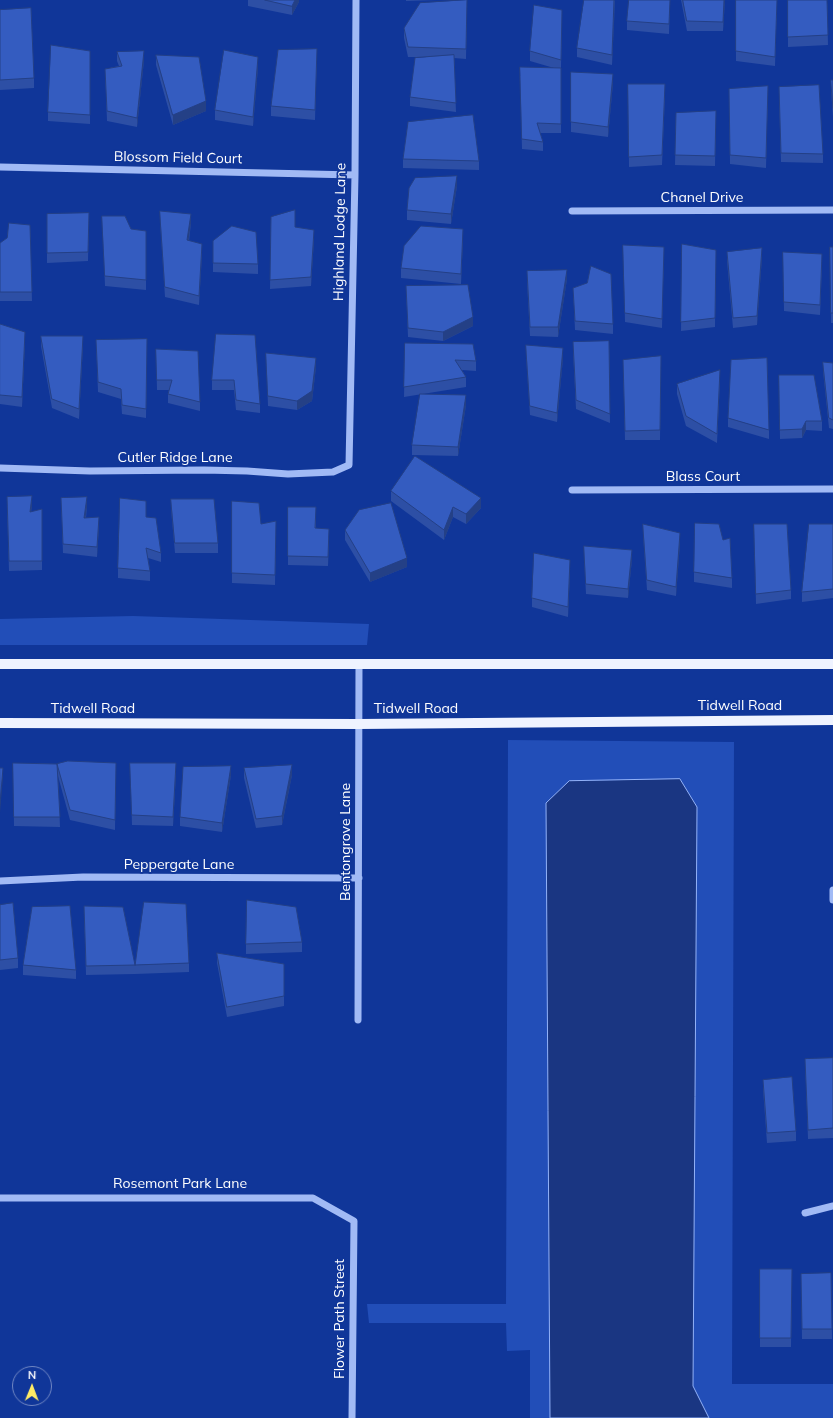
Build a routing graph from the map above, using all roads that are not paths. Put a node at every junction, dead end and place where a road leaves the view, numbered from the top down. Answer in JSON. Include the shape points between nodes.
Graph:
{"nodes":[{"id":1,"x":356,"y":0,"type":"edge"},
{"id":2,"x":0,"y":167,"type":"edge"},
{"id":3,"x":355,"y":175,"type":"junction"},
{"id":4,"x":833,"y":210,"type":"edge"},
{"id":5,"x":572,"y":211,"type":"dead end"},
{"id":6,"x":348,"y":465,"type":"joint"},
{"id":7,"x":0,"y":468,"type":"edge"},
{"id":8,"x":833,"y":489,"type":"edge"},
{"id":9,"x":572,"y":490,"type":"dead end"},
{"id":10,"x":0,"y":664,"type":"edge"},
{"id":11,"x":359,"y":664,"type":"junction"},
{"id":12,"x":833,"y":664,"type":"edge"},
{"id":13,"x":833,"y":720,"type":"edge"},
{"id":14,"x":0,"y":723,"type":"edge"},
{"id":15,"x":359,"y":724,"type":"junction"},
{"id":16,"x":359,"y":878,"type":"junction"},
{"id":17,"x":0,"y":881,"type":"edge"},
{"id":18,"x":833,"y":890,"type":"edge"},
{"id":19,"x":833,"y":900,"type":"edge"},
{"id":20,"x":358,"y":1020,"type":"dead end"},
{"id":21,"x":0,"y":1198,"type":"edge"},
{"id":22,"x":833,"y":1206,"type":"edge"},
{"id":23,"x":806,"y":1213,"type":"dead end"},
{"id":24,"x":354,"y":1221,"type":"joint"},
{"id":25,"x":352,"y":1418,"type":"edge"}],
"edges":[{"from":1,"to":3,"type":"street","name":"Highland Lodge Lane"},
{"from":2,"to":3,"type":"street","name":"Blossom Field Court"},
{"from":3,"to":6,"type":"street","name":"Highland Lodge Lane"},
{"from":4,"to":5,"type":"street","name":"Chanel Drive"},
{"from":6,"to":7,"type":"street","name":"Cutler Ridge Lane","via":[[333,472],[288,474],[204,470],[90,471]]},
{"from":8,"to":9,"type":"street","name":"Blass Court"},
{"from":10,"to":11,"type":"main road"},
{"from":11,"to":12,"type":"main road"},
{"from":11,"to":15,"type":"street","name":"Bentongrove Lane"},
{"from":13,"to":15,"type":"main road","name":"Tidwell Road"},
{"from":14,"to":15,"type":"main road","name":"Tidwell Road"},
{"from":15,"to":16,"type":"street","name":"Bentongrove Lane"},
{"from":16,"to":17,"type":"street","name":"Peppergate Lane","via":[[83,877]]},
{"from":16,"to":20,"type":"street","name":"Bentongrove Lane"},
{"from":18,"to":19,"type":"street"},
{"from":21,"to":24,"type":"street","name":"Rosemont Park Lane","via":[[313,1198]]},
{"from":22,"to":23,"type":"street"},
{"from":24,"to":25,"type":"street","name":"Flower Path Street"}]}
